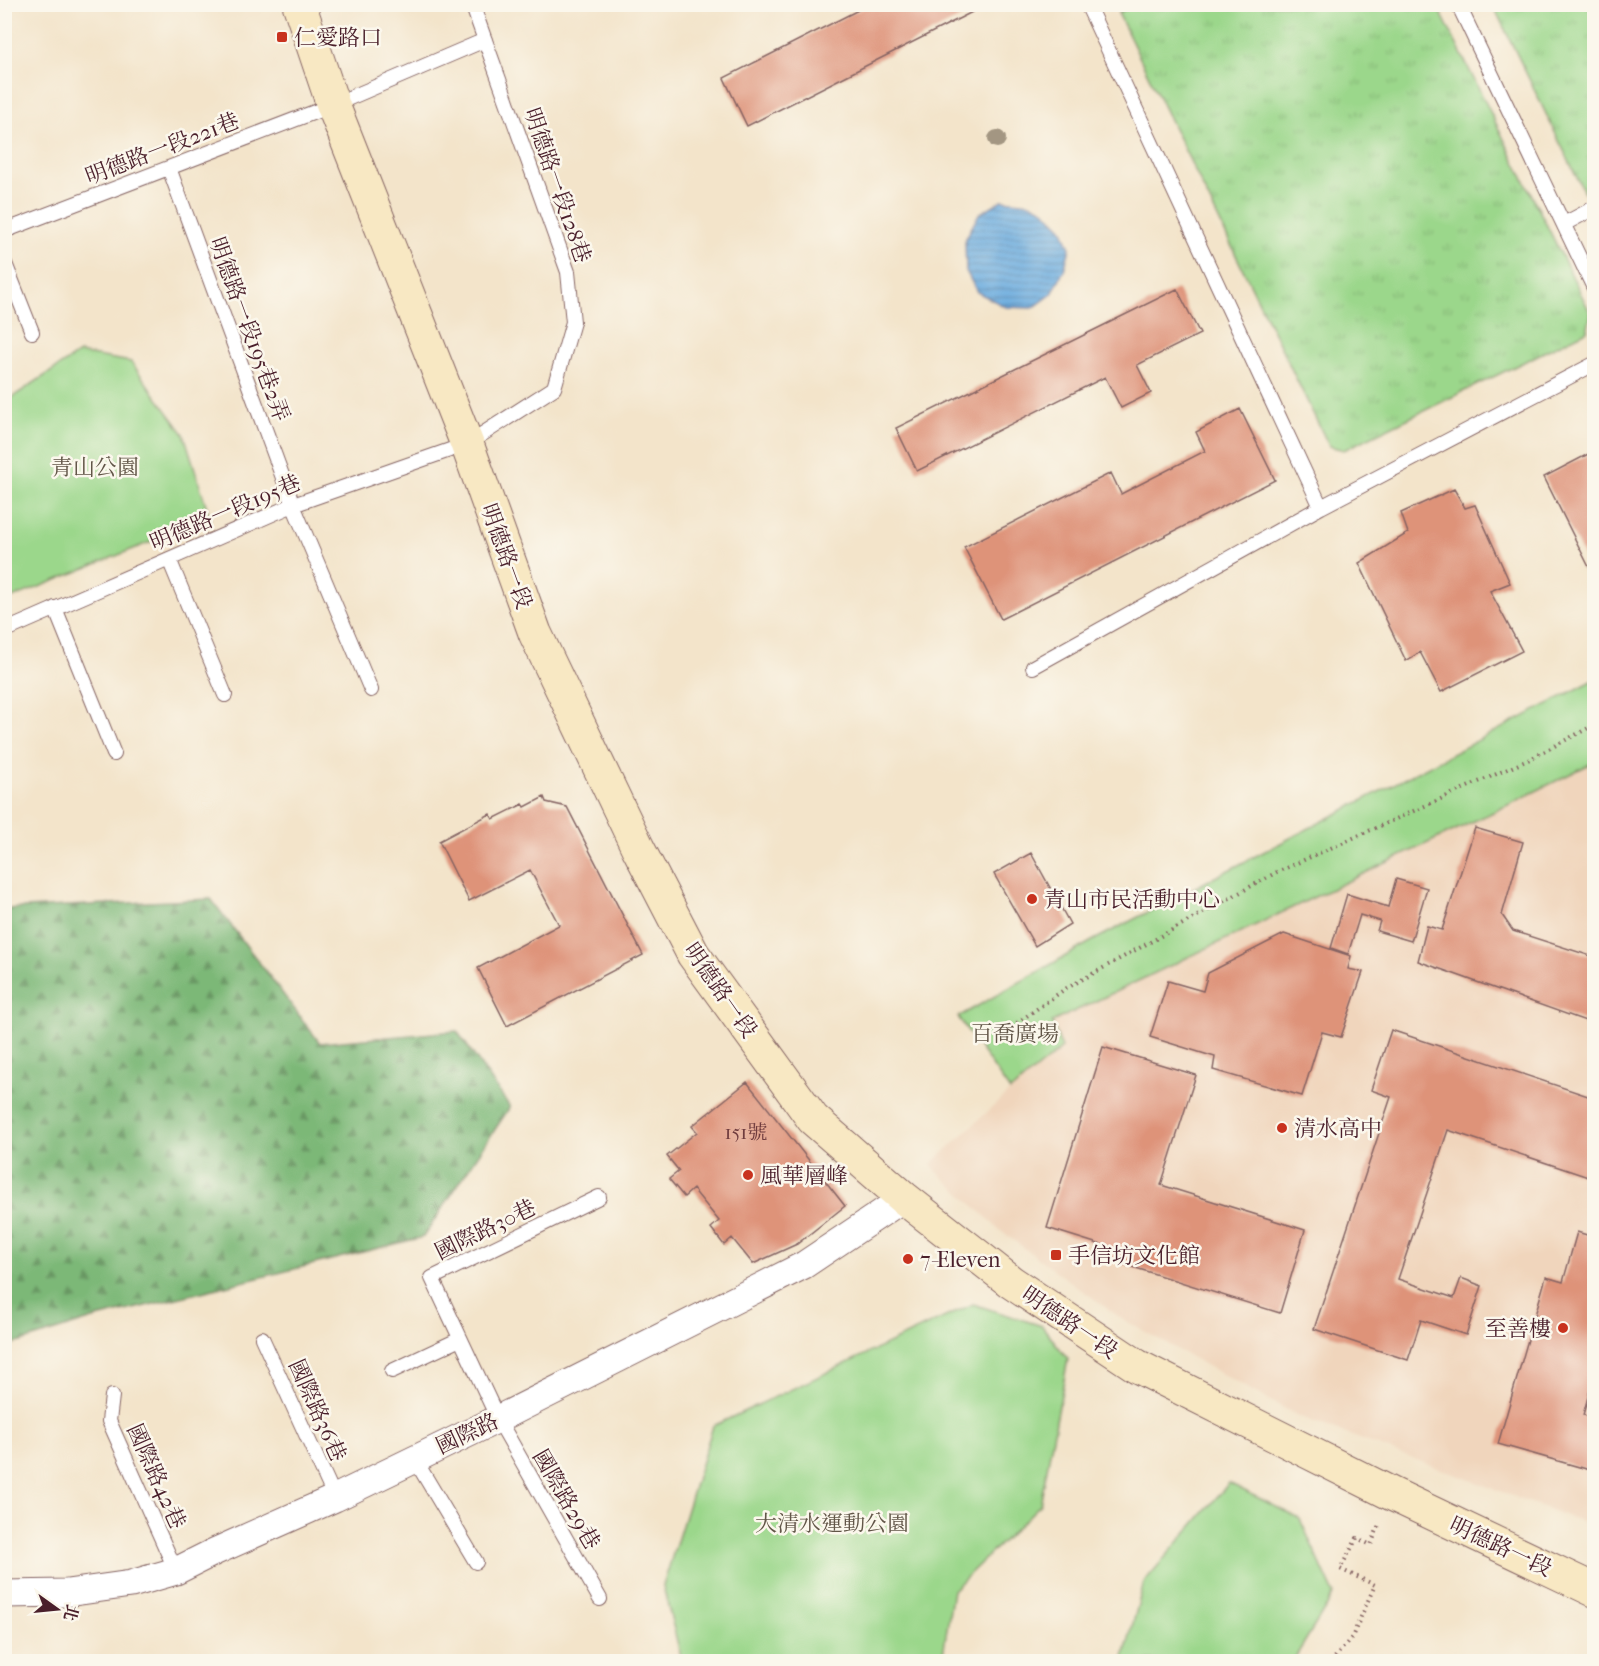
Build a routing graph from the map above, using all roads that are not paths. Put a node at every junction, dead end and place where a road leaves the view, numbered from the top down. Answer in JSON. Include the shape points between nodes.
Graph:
{"nodes":[{"id":1,"x":299,"y":4,"type":"edge"},
{"id":2,"x":472,"y":4,"type":"edge"},
{"id":3,"x":1087,"y":4,"type":"edge"},
{"id":4,"x":1458,"y":4,"type":"edge"},
{"id":5,"x":484,"y":40,"type":"junction"},
{"id":6,"x":333,"y":105,"type":"junction"},
{"id":7,"x":169,"y":168,"type":"junction"},
{"id":8,"x":1594,"y":208,"type":"edge"},
{"id":9,"x":1564,"y":224,"type":"junction"},
{"id":10,"x":4,"y":231,"type":"edge"},
{"id":11,"x":4,"y":261,"type":"edge"},
{"id":12,"x":1594,"y":288,"type":"edge"},
{"id":13,"x":32,"y":332,"type":"dead end"},
{"id":14,"x":1594,"y":364,"type":"edge"},
{"id":15,"x":467,"y":444,"type":"junction"},
{"id":16,"x":293,"y":505,"type":"junction"},
{"id":17,"x":1321,"y":507,"type":"junction"},
{"id":18,"x":169,"y":559,"type":"junction"},
{"id":19,"x":55,"y":608,"type":"junction"},
{"id":20,"x":4,"y":631,"type":"edge"},
{"id":21,"x":1033,"y":667,"type":"dead end"},
{"id":22,"x":371,"y":690,"type":"dead end"},
{"id":23,"x":225,"y":695,"type":"dead end"},
{"id":24,"x":114,"y":754,"type":"dead end"},
{"id":25,"x":599,"y":1197,"type":"dead end"},
{"id":26,"x":904,"y":1198,"type":"junction"},
{"id":27,"x":262,"y":1338,"type":"dead end"},
{"id":28,"x":460,"y":1339,"type":"junction"},
{"id":29,"x":392,"y":1371,"type":"dead end"},
{"id":30,"x":112,"y":1396,"type":"dead end"},
{"id":31,"x":498,"y":1419,"type":"junction"},
{"id":32,"x":414,"y":1458,"type":"junction"},
{"id":33,"x":335,"y":1498,"type":"junction"},
{"id":34,"x":476,"y":1562,"type":"dead end"},
{"id":35,"x":176,"y":1572,"type":"junction"},
{"id":36,"x":1594,"y":1590,"type":"edge"},
{"id":37,"x":4,"y":1594,"type":"edge"},
{"id":38,"x":600,"y":1599,"type":"dead end"}],
"edges":[{"from":1,"to":6,"type":"street","name":"明德路一段"},
{"from":2,"to":5,"type":"lane","name":"明德路一段128巷"},
{"from":3,"to":17,"type":"lane"},
{"from":4,"to":9,"type":"lane"},
{"from":5,"to":6,"type":"lane","name":"明德路一段221巷"},
{"from":5,"to":15,"type":"lane","name":"明德路一段128巷","via":[[568,272],[573,322],[554,388]]},
{"from":6,"to":7,"type":"lane","name":"明德路一段221巷"},
{"from":6,"to":15,"type":"street","name":"明德路一段"},
{"from":7,"to":10,"type":"lane","name":"明德路一段221巷"},
{"from":7,"to":16,"type":"lane","name":"明德路一段195巷2弄"},
{"from":8,"to":9,"type":"lane"},
{"from":9,"to":12,"type":"lane"},
{"from":11,"to":13,"type":"lane"},
{"from":14,"to":17,"type":"lane"},
{"from":15,"to":16,"type":"lane","name":"明德路一段195巷"},
{"from":15,"to":26,"type":"street","name":"明德路一段","via":[[535,633],[693,954],[813,1119]]},
{"from":16,"to":18,"type":"lane","name":"明德路一段195巷"},
{"from":16,"to":22,"type":"lane","name":"明德路一段195巷2弄"},
{"from":17,"to":21,"type":"lane"},
{"from":18,"to":19,"type":"lane","name":"明德路一段195巷"},
{"from":18,"to":23,"type":"lane"},
{"from":19,"to":20,"type":"lane","name":"明德路一段195巷"},
{"from":19,"to":24,"type":"lane"},
{"from":25,"to":28,"type":"lane","name":"國際路30巷","via":[[432,1278]]},
{"from":26,"to":31,"type":"street","name":"國際路","via":[[804,1265]]},
{"from":26,"to":36,"type":"street","name":"明德路一段","via":[[1011,1282],[1137,1366]]},
{"from":27,"to":33,"type":"lane","name":"國際路36巷"},
{"from":28,"to":29,"type":"lane"},
{"from":28,"to":31,"type":"lane","name":"國際路30巷"},
{"from":30,"to":35,"type":"lane","name":"國際路42巷","via":[[109,1421]]},
{"from":31,"to":32,"type":"street","name":"國際路"},
{"from":31,"to":38,"type":"lane","name":"國際路29巷"},
{"from":32,"to":33,"type":"street","name":"國際路"},
{"from":32,"to":34,"type":"lane"},
{"from":33,"to":35,"type":"street","name":"國際路"},
{"from":35,"to":37,"type":"street","name":"國際路","via":[[131,1584],[67,1593]]}]}
